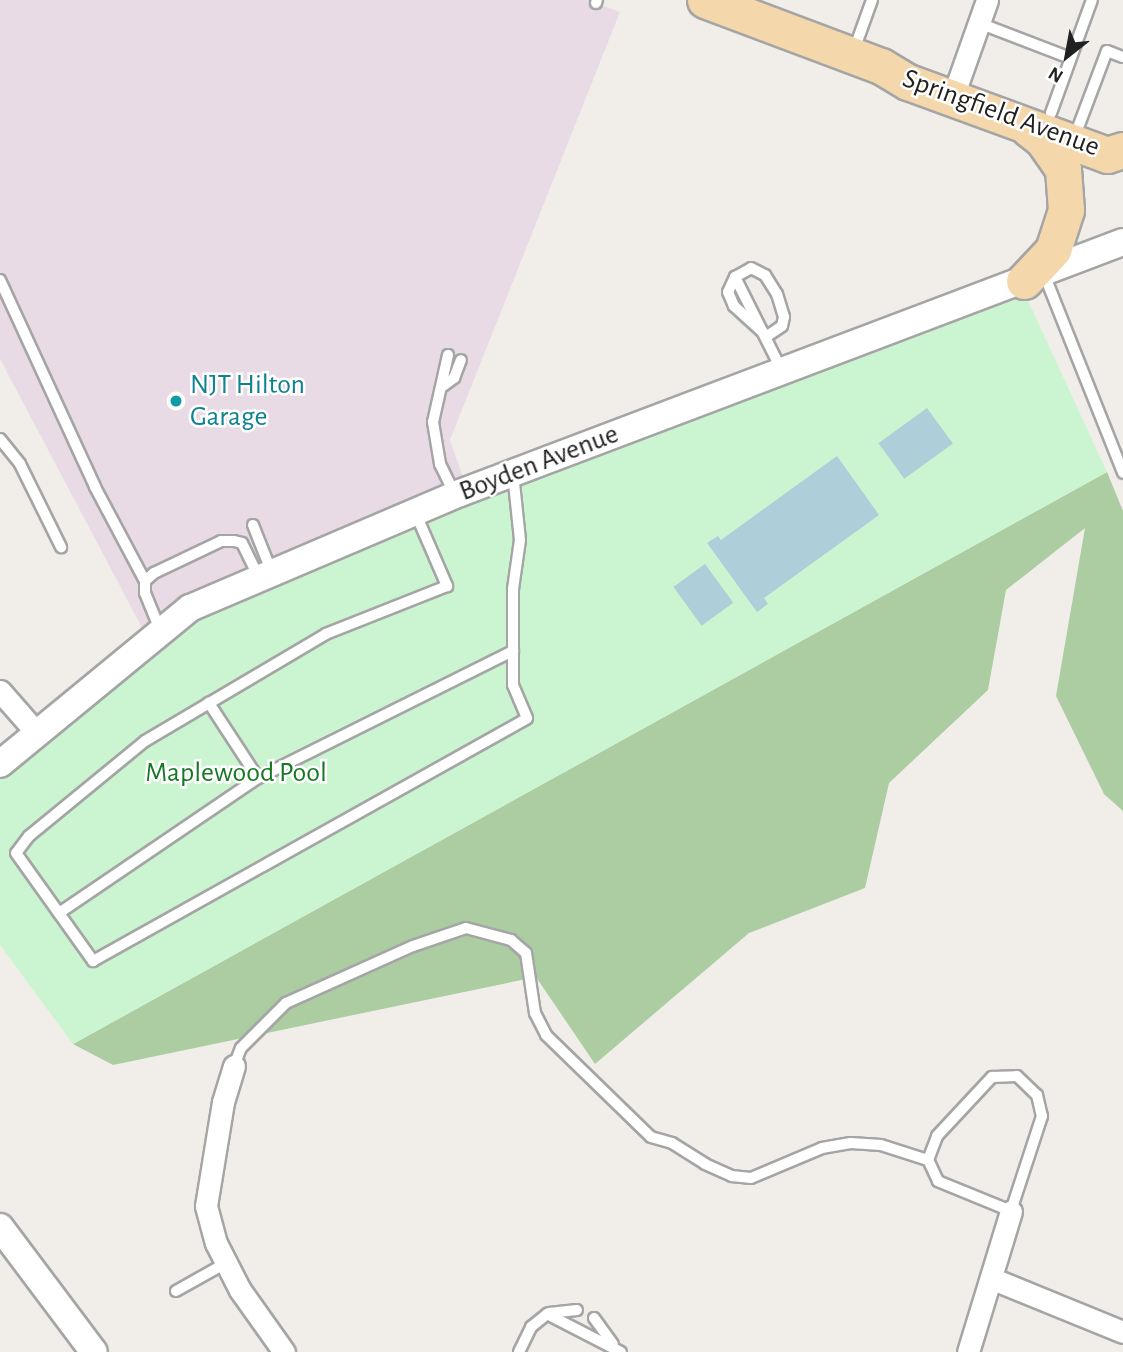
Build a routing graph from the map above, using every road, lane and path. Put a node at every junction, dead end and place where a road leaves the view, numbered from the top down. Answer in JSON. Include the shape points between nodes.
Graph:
{"nodes":[{"id":1,"x":872,"y":0,"type":"edge"},
{"id":2,"x":987,"y":0,"type":"edge"},
{"id":3,"x":1092,"y":0,"type":"edge"},
{"id":4,"x":722,"y":3,"type":"edge"},
{"id":5,"x":979,"y":23,"type":"junction"},
{"id":6,"x":1123,"y":57,"type":"edge"},
{"id":7,"x":1070,"y":58,"type":"junction"},
{"id":8,"x":867,"y":61,"type":"junction"},
{"id":9,"x":958,"y":82,"type":"junction"},
{"id":10,"x":1007,"y":118,"type":"junction"},
{"id":11,"x":1065,"y":119,"type":"junction"},
{"id":12,"x":1123,"y":150,"type":"edge"},
{"id":13,"x":1123,"y":242,"type":"edge"},
{"id":14,"x":1034,"y":277,"type":"junction"},
{"id":15,"x":0,"y":280,"type":"edge"},
{"id":16,"x":768,"y":336,"type":"junction"},
{"id":17,"x":448,"y":355,"type":"dead end"},
{"id":18,"x":461,"y":360,"type":"dead end"},
{"id":19,"x":782,"y":371,"type":"junction"},
{"id":20,"x":443,"y":386,"type":"junction"},
{"id":21,"x":0,"y":439,"type":"edge"},
{"id":22,"x":513,"y":472,"type":"junction"},
{"id":23,"x":1123,"y":472,"type":"edge"},
{"id":24,"x":455,"y":495,"type":"junction"},
{"id":25,"x":415,"y":512,"type":"junction"},
{"id":26,"x":253,"y":525,"type":"dead end"},
{"id":27,"x":61,"y":547,"type":"dead end"},
{"id":28,"x":266,"y":576,"type":"junction"},
{"id":29,"x":145,"y":581,"type":"junction"},
{"id":30,"x":161,"y":632,"type":"junction"},
{"id":31,"x":513,"y":651,"type":"junction"},
{"id":32,"x":0,"y":691,"type":"edge"},
{"id":33,"x":209,"y":703,"type":"junction"},
{"id":34,"x":36,"y":732,"type":"junction"},
{"id":35,"x":0,"y":764,"type":"edge"},
{"id":36,"x":258,"y":778,"type":"junction"},
{"id":37,"x":59,"y":913,"type":"junction"},
{"id":38,"x":234,"y":1066,"type":"joint"},
{"id":39,"x":928,"y":1160,"type":"junction"},
{"id":40,"x":1011,"y":1211,"type":"junction"},
{"id":41,"x":0,"y":1227,"type":"edge"},
{"id":42,"x":226,"y":1263,"type":"junction"},
{"id":43,"x":993,"y":1279,"type":"junction"},
{"id":44,"x":176,"y":1291,"type":"dead end"},
{"id":45,"x":577,"y":1310,"type":"dead end"},
{"id":46,"x":547,"y":1314,"type":"junction"},
{"id":47,"x":594,"y":1318,"type":"dead end"},
{"id":48,"x":1123,"y":1332,"type":"edge"},
{"id":49,"x":618,"y":1349,"type":"edge"},
{"id":50,"x":94,"y":1352,"type":"edge"},
{"id":51,"x":284,"y":1352,"type":"edge"},
{"id":52,"x":519,"y":1352,"type":"edge"},
{"id":53,"x":968,"y":1352,"type":"edge"}],
"edges":[{"from":1,"to":8,"type":"lane"},
{"from":2,"to":5,"type":"street"},
{"from":3,"to":7,"type":"lane"},
{"from":4,"to":8,"type":"main road","name":"Springfield Avenue"},
{"from":5,"to":7,"type":"lane"},
{"from":5,"to":9,"type":"street"},
{"from":6,"to":11,"type":"lane","via":[[1107,51]]},
{"from":7,"to":11,"type":"lane"},
{"from":8,"to":9,"type":"main road","name":"Springfield Avenue","via":[[911,67]]},
{"from":8,"to":10,"type":"main road","name":"Springfield Avenue","via":[[908,82]]},
{"from":9,"to":11,"type":"main road","name":"Springfield Avenue"},
{"from":10,"to":12,"type":"main road","name":"Springfield Avenue","via":[[1107,155]]},
{"from":10,"to":14,"type":"main road","via":[[1043,140],[1063,169],[1067,190],[1055,246]]},
{"from":11,"to":12,"type":"main road","name":"Springfield Avenue","via":[[1115,138]]},
{"from":13,"to":14,"type":"street","name":"Boyden Avenue"},
{"from":14,"to":19,"type":"street","name":"Boyden Avenue"},
{"from":14,"to":23,"type":"lane"},
{"from":15,"to":29,"type":"lane","via":[[95,488]]},
{"from":16,"to":16,"type":"lane","via":[[782,326],[777,294],[765,275],[751,268],[735,278],[728,292],[734,306]]},
{"from":16,"to":19,"type":"lane"},
{"from":17,"to":20,"type":"lane","via":[[440,375]]},
{"from":18,"to":20,"type":"lane","via":[[454,378]]},
{"from":19,"to":22,"type":"street","name":"Boyden Avenue"},
{"from":20,"to":24,"type":"lane","via":[[433,422],[440,464]]},
{"from":21,"to":27,"type":"lane","via":[[20,464]]},
{"from":22,"to":24,"type":"street","name":"Boyden Avenue"},
{"from":22,"to":31,"type":"lane","via":[[520,540],[513,589]]},
{"from":24,"to":25,"type":"street","name":"Boyden Avenue"},
{"from":25,"to":28,"type":"street","name":"Boyden Avenue"},
{"from":25,"to":33,"type":"lane","via":[[447,586],[326,634]]},
{"from":26,"to":28,"type":"lane"},
{"from":28,"to":29,"type":"lane","via":[[242,543],[221,541]]},
{"from":28,"to":30,"type":"street","name":"Boyden Avenue","via":[[190,608]]},
{"from":29,"to":30,"type":"lane"},
{"from":30,"to":34,"type":"street","name":"Boyden Avenue"},
{"from":31,"to":36,"type":"lane"},
{"from":31,"to":37,"type":"lane","via":[[513,685],[527,718],[93,961]]},
{"from":32,"to":34,"type":"street"},
{"from":33,"to":36,"type":"lane"},
{"from":33,"to":37,"type":"lane","via":[[145,741],[29,836],[16,853]]},
{"from":34,"to":35,"type":"street","name":"Boyden Avenue"},
{"from":36,"to":37,"type":"lane"},
{"from":38,"to":39,"type":"lane","via":[[241,1048],[286,1003],[466,928],[511,940],[526,953],[534,1013],[546,1035],[651,1137],[732,1176],[751,1178],[822,1148],[851,1143],[881,1146]]},
{"from":38,"to":42,"type":"street","via":[[223,1102],[206,1206]]},
{"from":39,"to":40,"type":"lane","via":[[938,1181]]},
{"from":39,"to":40,"type":"lane","via":[[937,1136],[992,1077],[1017,1076],[1037,1095],[1042,1116]]},
{"from":40,"to":43,"type":"street"},
{"from":41,"to":50,"type":"street"},
{"from":42,"to":44,"type":"lane"},
{"from":42,"to":51,"type":"street"},
{"from":43,"to":48,"type":"street"},
{"from":43,"to":53,"type":"street"},
{"from":45,"to":46,"type":"lane"},
{"from":46,"to":49,"type":"lane"},
{"from":46,"to":52,"type":"lane","via":[[531,1327]]},
{"from":47,"to":49,"type":"lane"}]}
